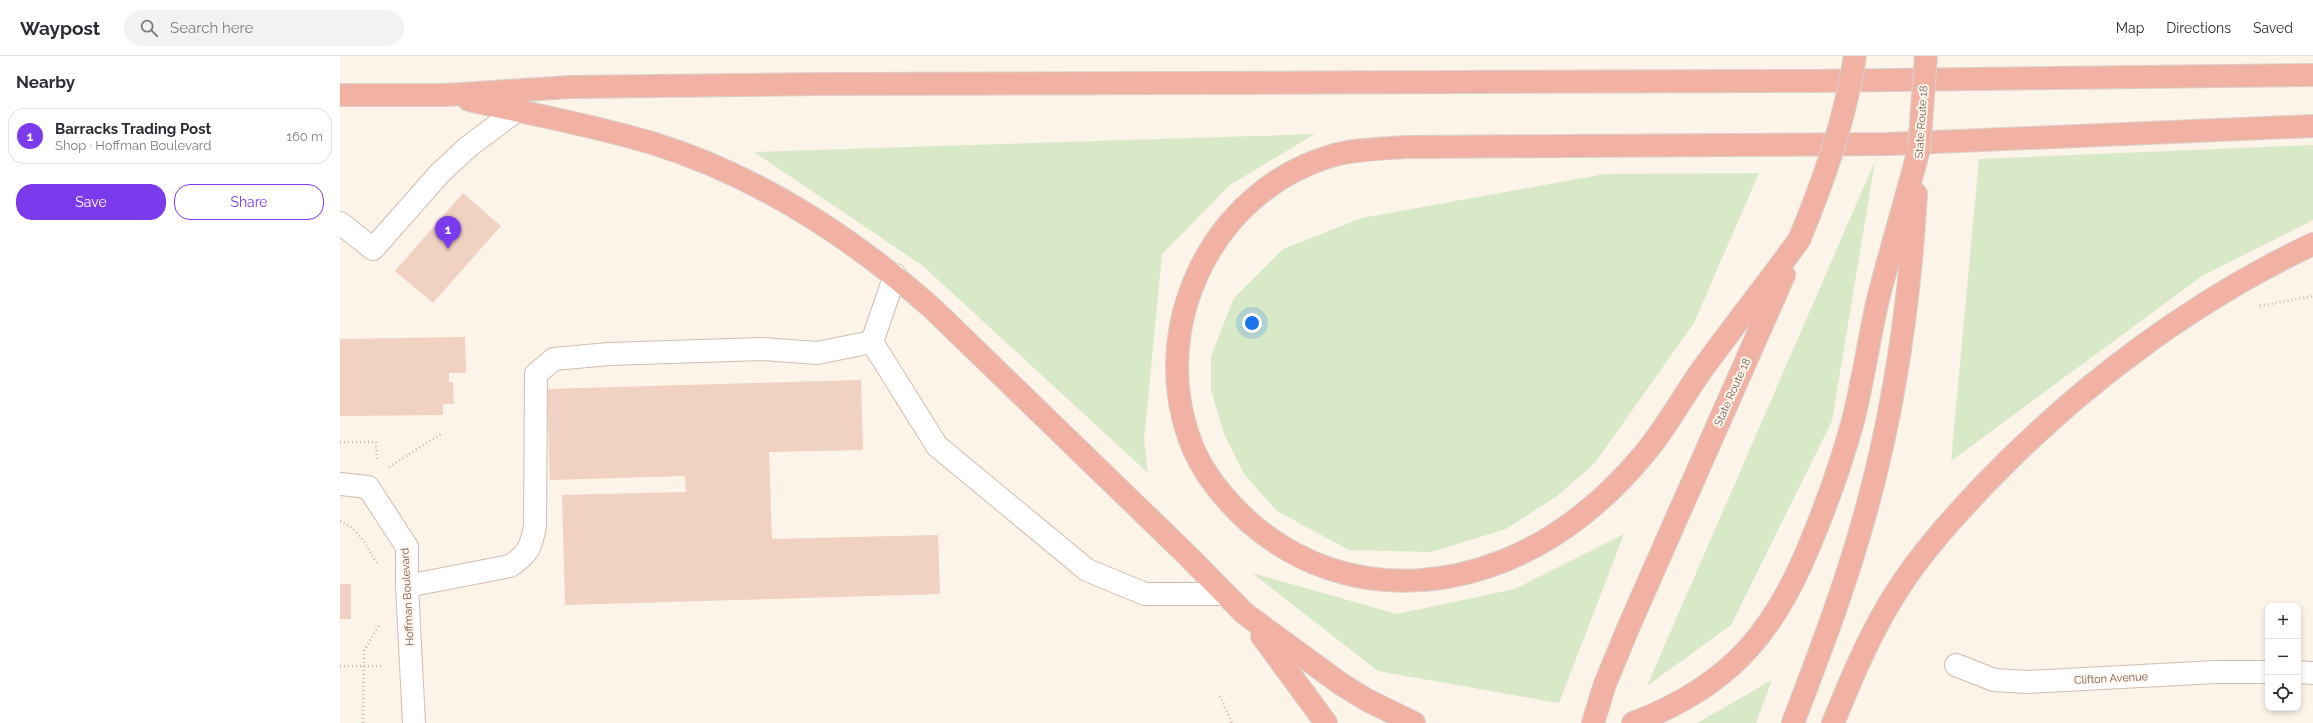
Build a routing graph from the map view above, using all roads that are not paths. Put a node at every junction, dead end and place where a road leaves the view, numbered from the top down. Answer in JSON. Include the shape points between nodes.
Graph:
{"nodes":[{"id":1,"x":1855,"y":56,"type":"edge"},
{"id":2,"x":1926,"y":56,"type":"edge"},
{"id":3,"x":2313,"y":75,"type":"edge"},
{"id":4,"x":340,"y":95,"type":"edge"},
{"id":5,"x":446,"y":95,"type":"junction"},
{"id":6,"x":516,"y":111,"type":"junction"},
{"id":7,"x":2313,"y":126,"type":"edge"},
{"id":8,"x":1919,"y":149,"type":"junction"},
{"id":9,"x":340,"y":223,"type":"edge"},
{"id":10,"x":1799,"y":240,"type":"junction"},
{"id":11,"x":2313,"y":244,"type":"edge"},
{"id":12,"x":895,"y":275,"type":"junction"},
{"id":13,"x":872,"y":342,"type":"junction"},
{"id":14,"x":340,"y":484,"type":"edge"},
{"id":15,"x":407,"y":586,"type":"junction"},
{"id":16,"x":1225,"y":594,"type":"junction"},
{"id":17,"x":1244,"y":613,"type":"junction"},
{"id":18,"x":1956,"y":665,"type":"dead end"},
{"id":19,"x":2265,"y":672,"type":"edge"},
{"id":20,"x":2301,"y":672,"type":"edge"},
{"id":21,"x":2313,"y":673,"type":"edge"},
{"id":22,"x":414,"y":723,"type":"edge"},
{"id":23,"x":1326,"y":723,"type":"edge"},
{"id":24,"x":1414,"y":723,"type":"edge"},
{"id":25,"x":1593,"y":723,"type":"edge"},
{"id":26,"x":1633,"y":723,"type":"edge"},
{"id":27,"x":1793,"y":723,"type":"edge"},
{"id":28,"x":1833,"y":723,"type":"edge"}],
"edges":[{"from":1,"to":10,"type":"highway","name":"State Route 18","bridge":true,"via":[[1851,82],[1829,165]]},
{"from":2,"to":8,"type":"highway","name":"State Route 18","bridge":true},
{"from":3,"to":5,"type":"highway","via":[[1813,81],[821,84],[570,87]]},
{"from":4,"to":5,"type":"highway"},
{"from":5,"to":6,"type":"highway"},
{"from":6,"to":9,"type":"street","via":[[468,147],[440,173],[373,249]]},
{"from":6,"to":12,"type":"highway","via":[[652,143],[728,172],[824,225]]},
{"from":7,"to":10,"type":"highway","via":[[1889,144],[1406,147],[1333,155],[1292,173],[1251,201],[1219,234],[1196,274],[1180,322],[1177,354],[1180,397],[1193,448],[1222,494],[1240,514],[1262,533],[1307,562],[1335,571],[1389,581],[1445,578],[1479,570],[1530,549],[1556,534],[1581,516],[1625,475],[1646,452],[1702,370]]},
{"from":8,"to":26,"type":"highway","via":[[1878,300],[1853,422],[1830,494],[1795,581],[1768,624],[1736,662],[1718,678],[1680,702]]},
{"from":8,"to":27,"type":"highway","name":"State Route 18","via":[[1906,307],[1886,430],[1854,554]]},
{"from":10,"to":25,"type":"highway","name":"State Route 18","via":[[1629,626],[1605,684]]},
{"from":11,"to":28,"type":"highway","via":[[2236,286],[2165,330],[2064,409],[1996,473],[1945,528],[1898,590],[1864,650]]},
{"from":12,"to":13,"type":"street"},
{"from":12,"to":16,"type":"highway","via":[[971,344]]},
{"from":13,"to":15,"type":"street","via":[[817,353],[762,349],[609,354],[554,359],[536,374],[535,526],[531,546],[523,557],[510,566]]},
{"from":13,"to":16,"type":"street","via":[[938,446],[1087,570],[1145,594]]},
{"from":14,"to":15,"type":"street","name":"Hoffman Boulevard","via":[[368,487],[407,547]]},
{"from":15,"to":22,"type":"street","name":"Hoffman Boulevard"},
{"from":16,"to":17,"type":"highway"},
{"from":17,"to":23,"type":"highway"},
{"from":17,"to":24,"type":"highway","via":[[1341,684]]},
{"from":18,"to":19,"type":"street","name":"Clifton Avenue","via":[[1994,680],[2028,682],[2216,672]]},
{"from":20,"to":21,"type":"street"}]}
